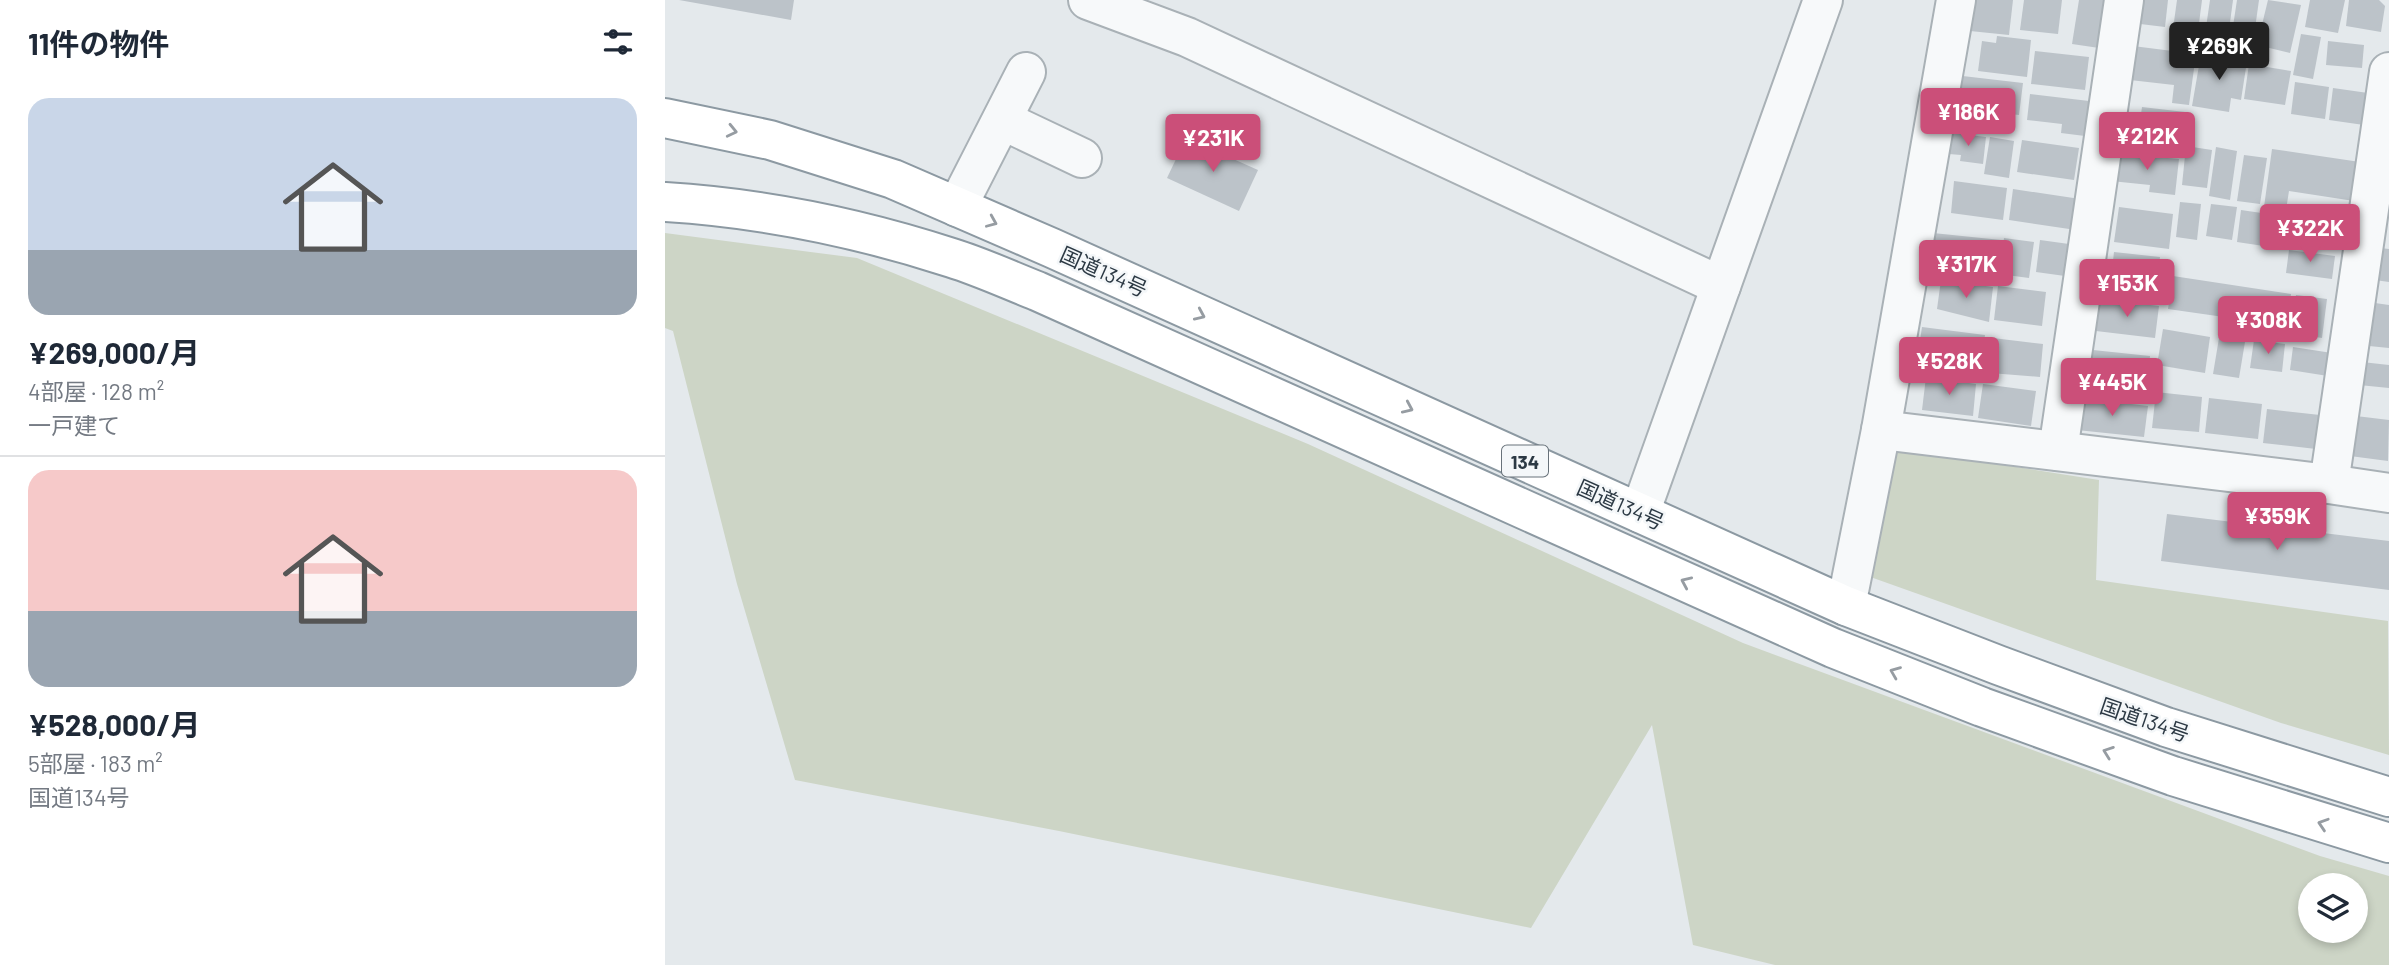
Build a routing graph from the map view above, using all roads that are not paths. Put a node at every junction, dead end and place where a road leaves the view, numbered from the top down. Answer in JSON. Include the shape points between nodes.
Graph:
{"nodes":[{"id":1,"x":1088,"y":0,"type":"edge"},
{"id":2,"x":1823,"y":0,"type":"edge"},
{"id":3,"x":1956,"y":0,"type":"edge"},
{"id":4,"x":2124,"y":0,"type":"edge"},
{"id":5,"x":1026,"y":72,"type":"dead end"},
{"id":6,"x":2389,"y":72,"type":"edge"},
{"id":7,"x":665,"y":118,"type":"edge"},
{"id":8,"x":1002,"y":120,"type":"junction"},
{"id":9,"x":1082,"y":159,"type":"dead end"},
{"id":10,"x":665,"y":202,"type":"edge"},
{"id":11,"x":957,"y":207,"type":"junction"},
{"id":12,"x":1721,"y":286,"type":"junction"},
{"id":13,"x":1881,"y":430,"type":"junction"},
{"id":14,"x":2058,"y":451,"type":"junction"},
{"id":15,"x":2329,"y":484,"type":"junction"},
{"id":16,"x":2389,"y":493,"type":"edge"},
{"id":17,"x":1640,"y":513,"type":"junction"},
{"id":18,"x":1846,"y":606,"type":"junction"},
{"id":19,"x":2389,"y":797,"type":"edge"},
{"id":20,"x":2389,"y":843,"type":"edge"}],
"edges":[{"from":1,"to":12,"type":"street","via":[[1187,37]]},
{"from":2,"to":12,"type":"street"},
{"from":3,"to":13,"type":"street"},
{"from":4,"to":14,"type":"street"},
{"from":5,"to":8,"type":"street"},
{"from":6,"to":15,"type":"street"},
{"from":7,"to":11,"type":"highway","name":"国道134号","number":"134","one_way":true,"via":[[770,140],[893,179]]},
{"from":8,"to":9,"type":"street"},
{"from":8,"to":11,"type":"street"},
{"from":20,"to":10,"type":"highway","name":"国道134号","number":"134","one_way":true,"via":[[2173,776],[1846,653],[1037,291],[955,259],[870,233],[752,211]]},
{"from":11,"to":17,"type":"highway","name":"国道134号","number":"134","one_way":true},
{"from":12,"to":17,"type":"street"},
{"from":13,"to":14,"type":"street"},
{"from":13,"to":18,"type":"street"},
{"from":14,"to":15,"type":"street"},
{"from":15,"to":16,"type":"street"},
{"from":17,"to":18,"type":"highway","name":"国道134号","number":"134"},
{"from":18,"to":19,"type":"highway","name":"国道134号","number":"134","via":[[2166,727]]}]}
